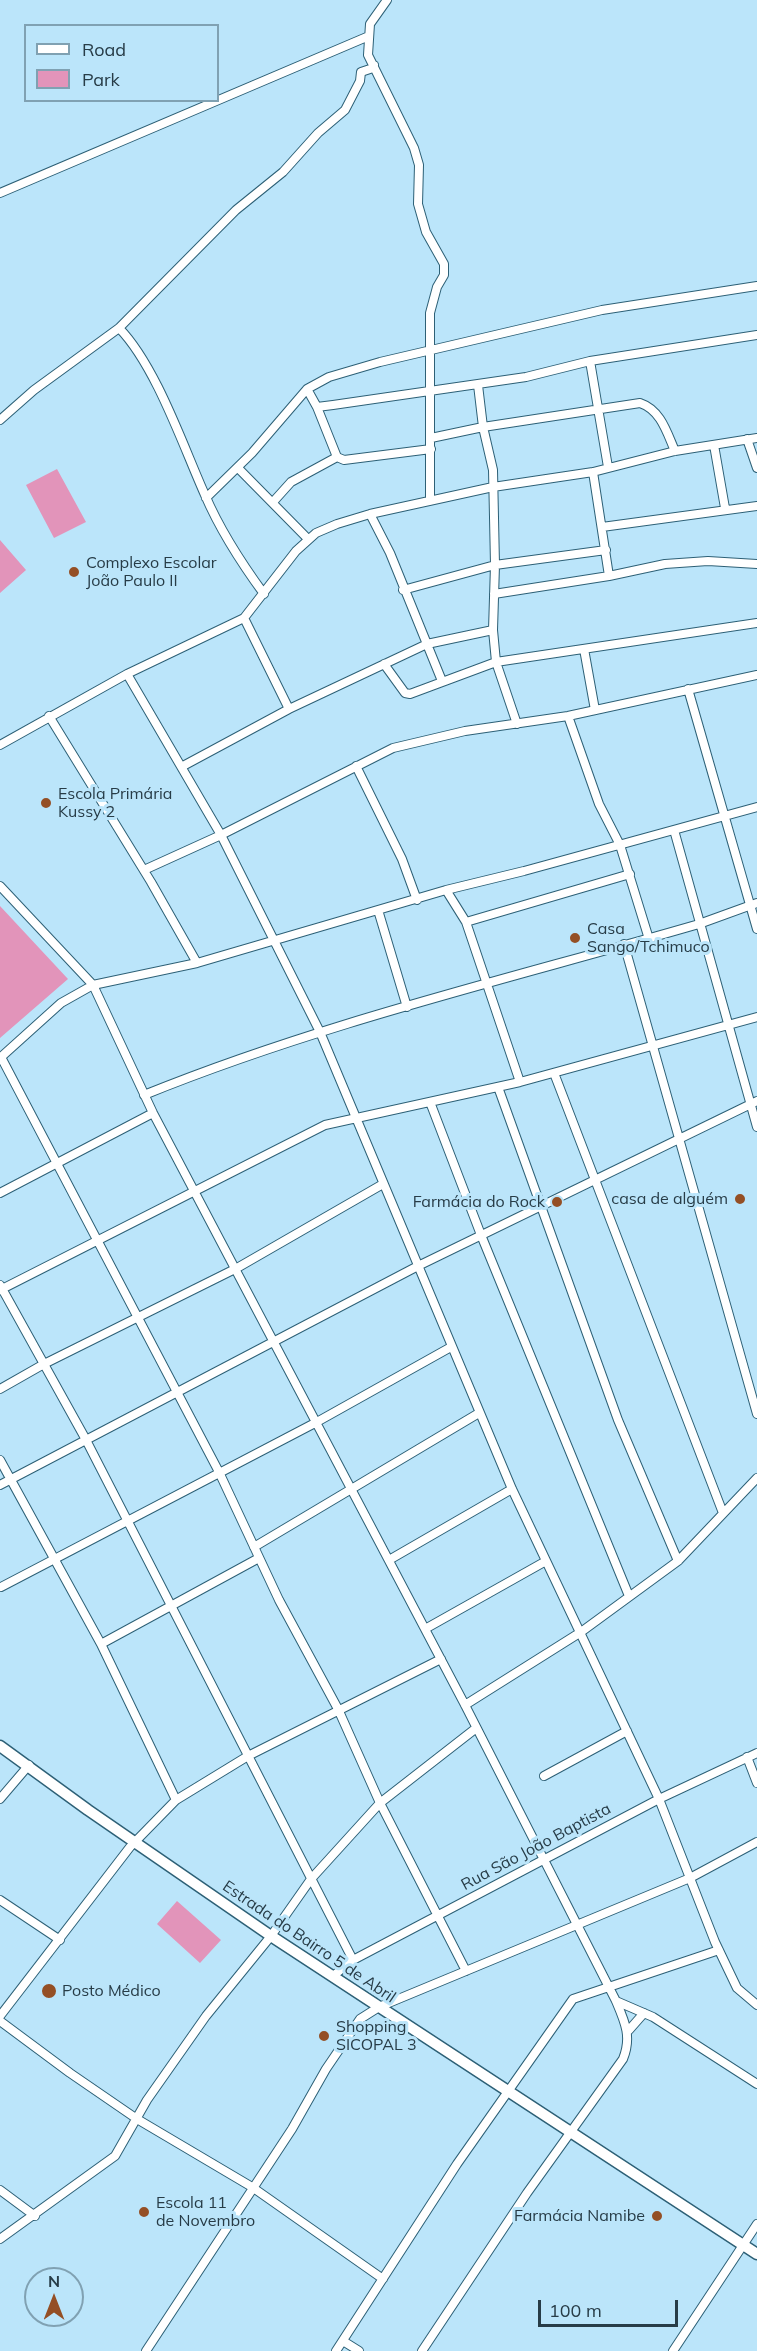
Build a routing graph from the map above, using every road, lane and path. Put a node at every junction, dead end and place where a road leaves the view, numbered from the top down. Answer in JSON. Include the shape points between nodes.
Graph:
{"nodes":[{"id":1,"x":387,"y":0,"type":"edge"},
{"id":2,"x":369,"y":36,"type":"junction"},
{"id":3,"x":374,"y":65,"type":"junction"},
{"id":4,"x":219,"y":100,"type":"edge"},
{"id":5,"x":214,"y":102,"type":"edge"},
{"id":6,"x":0,"y":193,"type":"edge"},
{"id":7,"x":757,"y":286,"type":"edge"},
{"id":8,"x":119,"y":328,"type":"junction"},
{"id":9,"x":757,"y":335,"type":"edge"},
{"id":10,"x":431,"y":350,"type":"junction"},
{"id":11,"x":590,"y":361,"type":"junction"},
{"id":12,"x":478,"y":385,"type":"junction"},
{"id":13,"x":307,"y":389,"type":"junction"},
{"id":14,"x":430,"y":392,"type":"junction"},
{"id":15,"x":318,"y":407,"type":"junction"},
{"id":16,"x":598,"y":408,"type":"junction"},
{"id":17,"x":0,"y":420,"type":"edge"},
{"id":18,"x":483,"y":427,"type":"junction"},
{"id":19,"x":431,"y":438,"type":"junction"},
{"id":20,"x":757,"y":438,"type":"edge"},
{"id":21,"x":747,"y":439,"type":"junction"},
{"id":22,"x":714,"y":445,"type":"junction"},
{"id":23,"x":431,"y":449,"type":"junction"},
{"id":24,"x":675,"y":452,"type":"junction"},
{"id":25,"x":337,"y":457,"type":"junction"},
{"id":26,"x":608,"y":467,"type":"junction"},
{"id":27,"x":238,"y":468,"type":"junction"},
{"id":28,"x":757,"y":468,"type":"edge"},
{"id":29,"x":593,"y":472,"type":"junction"},
{"id":30,"x":493,"y":487,"type":"junction"},
{"id":31,"x":206,"y":498,"type":"junction"},
{"id":32,"x":430,"y":501,"type":"junction"},
{"id":33,"x":273,"y":502,"type":"junction"},
{"id":34,"x":757,"y":506,"type":"edge"},
{"id":35,"x":725,"y":508,"type":"junction"},
{"id":36,"x":370,"y":514,"type":"junction"},
{"id":37,"x":602,"y":527,"type":"junction"},
{"id":38,"x":308,"y":539,"type":"junction"},
{"id":39,"x":606,"y":550,"type":"junction"},
{"id":40,"x":757,"y":564,"type":"edge"},
{"id":41,"x":495,"y":565,"type":"junction"},
{"id":42,"x":609,"y":576,"type":"junction"},
{"id":43,"x":403,"y":590,"type":"junction"},
{"id":44,"x":264,"y":594,"type":"junction"},
{"id":45,"x":494,"y":594,"type":"junction"},
{"id":46,"x":244,"y":618,"type":"junction"},
{"id":47,"x":757,"y":623,"type":"edge"},
{"id":48,"x":493,"y":630,"type":"junction"},
{"id":49,"x":427,"y":644,"type":"junction"},
{"id":50,"x":584,"y":649,"type":"junction"},
{"id":51,"x":496,"y":662,"type":"junction"},
{"id":52,"x":384,"y":664,"type":"junction"},
{"id":53,"x":128,"y":674,"type":"junction"},
{"id":54,"x":757,"y":675,"type":"edge"},
{"id":55,"x":442,"y":681,"type":"junction"},
{"id":56,"x":688,"y":689,"type":"junction"},
{"id":57,"x":289,"y":709,"type":"junction"},
{"id":58,"x":595,"y":710,"type":"junction"},
{"id":59,"x":49,"y":716,"type":"junction"},
{"id":60,"x":568,"y":716,"type":"junction"},
{"id":61,"x":517,"y":724,"type":"junction"},
{"id":62,"x":0,"y":745,"type":"edge"},
{"id":63,"x":183,"y":766,"type":"junction"},
{"id":64,"x":356,"y":766,"type":"junction"},
{"id":65,"x":757,"y":807,"type":"edge"},
{"id":66,"x":724,"y":816,"type":"junction"},
{"id":67,"x":674,"y":830,"type":"junction"},
{"id":68,"x":221,"y":835,"type":"junction"},
{"id":69,"x":620,"y":844,"type":"junction"},
{"id":70,"x":144,"y":870,"type":"junction"},
{"id":71,"x":630,"y":874,"type":"junction"},
{"id":72,"x":0,"y":886,"type":"edge"},
{"id":73,"x":446,"y":890,"type":"junction"},
{"id":74,"x":417,"y":900,"type":"junction"},
{"id":75,"x":752,"y":904,"type":"edge"},
{"id":76,"x":378,"y":910,"type":"junction"},
{"id":77,"x":466,"y":922,"type":"junction"},
{"id":78,"x":699,"y":924,"type":"junction"},
{"id":79,"x":757,"y":929,"type":"edge"},
{"id":80,"x":275,"y":939,"type":"junction"},
{"id":81,"x":649,"y":939,"type":"junction"},
{"id":82,"x":624,"y":944,"type":"junction"},
{"id":83,"x":197,"y":963,"type":"junction"},
{"id":84,"x":489,"y":984,"type":"junction"},
{"id":85,"x":93,"y":985,"type":"junction"},
{"id":86,"x":407,"y":1007,"type":"junction"},
{"id":87,"x":757,"y":1017,"type":"edge"},
{"id":88,"x":727,"y":1026,"type":"junction"},
{"id":89,"x":320,"y":1032,"type":"junction"},
{"id":90,"x":651,"y":1047,"type":"junction"},
{"id":91,"x":1,"y":1057,"type":"edge"},
{"id":92,"x":554,"y":1073,"type":"junction"},
{"id":93,"x":520,"y":1082,"type":"junction"},
{"id":94,"x":498,"y":1087,"type":"junction"},
{"id":95,"x":144,"y":1095,"type":"junction"},
{"id":96,"x":430,"y":1102,"type":"junction"},
{"id":97,"x":754,"y":1102,"type":"edge"},
{"id":98,"x":153,"y":1113,"type":"junction"},
{"id":99,"x":354,"y":1117,"type":"junction"},
{"id":100,"x":757,"y":1127,"type":"edge"},
{"id":101,"x":677,"y":1139,"type":"junction"},
{"id":102,"x":58,"y":1163,"type":"junction"},
{"id":103,"x":596,"y":1179,"type":"junction"},
{"id":104,"x":383,"y":1184,"type":"junction"},
{"id":105,"x":195,"y":1191,"type":"junction"},
{"id":106,"x":0,"y":1193,"type":"edge"},
{"id":107,"x":541,"y":1205,"type":"junction"},
{"id":108,"x":481,"y":1235,"type":"junction"},
{"id":109,"x":97,"y":1241,"type":"junction"},
{"id":110,"x":418,"y":1266,"type":"junction"},
{"id":111,"x":237,"y":1268,"type":"junction"},
{"id":112,"x":1,"y":1288,"type":"edge"},
{"id":113,"x":137,"y":1317,"type":"junction"},
{"id":114,"x":274,"y":1341,"type":"junction"},
{"id":115,"x":451,"y":1347,"type":"junction"},
{"id":116,"x":44,"y":1364,"type":"junction"},
{"id":117,"x":0,"y":1389,"type":"edge"},
{"id":118,"x":177,"y":1391,"type":"junction"},
{"id":119,"x":479,"y":1413,"type":"junction"},
{"id":120,"x":757,"y":1414,"type":"edge"},
{"id":121,"x":315,"y":1423,"type":"junction"},
{"id":122,"x":85,"y":1438,"type":"junction"},
{"id":123,"x":0,"y":1460,"type":"edge"},
{"id":124,"x":219,"y":1472,"type":"junction"},
{"id":125,"x":757,"y":1478,"type":"edge"},
{"id":126,"x":10,"y":1480,"type":"junction"},
{"id":127,"x":0,"y":1485,"type":"edge"},
{"id":128,"x":351,"y":1488,"type":"junction"},
{"id":129,"x":512,"y":1489,"type":"junction"},
{"id":130,"x":723,"y":1513,"type":"junction"},
{"id":131,"x":126,"y":1521,"type":"junction"},
{"id":132,"x":254,"y":1547,"type":"junction"},
{"id":133,"x":259,"y":1558,"type":"junction"},
{"id":134,"x":56,"y":1559,"type":"junction"},
{"id":135,"x":389,"y":1560,"type":"junction"},
{"id":136,"x":546,"y":1561,"type":"junction"},
{"id":137,"x":678,"y":1561,"type":"junction"},
{"id":138,"x":1,"y":1587,"type":"edge"},
{"id":139,"x":629,"y":1596,"type":"junction"},
{"id":140,"x":171,"y":1607,"type":"junction"},
{"id":141,"x":425,"y":1629,"type":"junction"},
{"id":142,"x":581,"y":1632,"type":"junction"},
{"id":143,"x":101,"y":1644,"type":"junction"},
{"id":144,"x":441,"y":1659,"type":"junction"},
{"id":145,"x":465,"y":1705,"type":"junction"},
{"id":146,"x":338,"y":1709,"type":"junction"},
{"id":147,"x":475,"y":1728,"type":"junction"},
{"id":148,"x":627,"y":1731,"type":"junction"},
{"id":149,"x":0,"y":1746,"type":"edge"},
{"id":150,"x":757,"y":1753,"type":"edge"},
{"id":151,"x":248,"y":1756,"type":"junction"},
{"id":152,"x":747,"y":1758,"type":"junction"},
{"id":153,"x":29,"y":1765,"type":"junction"},
{"id":154,"x":544,"y":1776,"type":"dead end"},
{"id":155,"x":757,"y":1783,"type":"edge"},
{"id":156,"x":0,"y":1799,"type":"edge"},
{"id":157,"x":659,"y":1799,"type":"junction"},
{"id":158,"x":176,"y":1800,"type":"junction"},
{"id":159,"x":380,"y":1803,"type":"junction"},
{"id":160,"x":135,"y":1841,"type":"junction"},
{"id":161,"x":757,"y":1842,"type":"edge"},
{"id":162,"x":544,"y":1861,"type":"junction"},
{"id":163,"x":690,"y":1878,"type":"junction"},
{"id":164,"x":311,"y":1879,"type":"junction"},
{"id":165,"x":0,"y":1900,"type":"edge"},
{"id":166,"x":439,"y":1915,"type":"junction"},
{"id":167,"x":578,"y":1926,"type":"junction"},
{"id":168,"x":271,"y":1936,"type":"junction"},
{"id":169,"x":60,"y":1940,"type":"junction"},
{"id":170,"x":719,"y":1950,"type":"junction"},
{"id":171,"x":353,"y":1960,"type":"junction"},
{"id":172,"x":466,"y":1971,"type":"junction"},
{"id":173,"x":333,"y":1976,"type":"junction"},
{"id":174,"x":609,"y":1987,"type":"junction"},
{"id":175,"x":616,"y":2001,"type":"junction"},
{"id":176,"x":757,"y":2005,"type":"edge"},
{"id":177,"x":379,"y":2007,"type":"junction"},
{"id":178,"x":644,"y":2013,"type":"junction"},
{"id":179,"x":0,"y":2016,"type":"edge"},
{"id":180,"x":0,"y":2021,"type":"edge"},
{"id":181,"x":628,"y":2030,"type":"junction"},
{"id":182,"x":757,"y":2084,"type":"edge"},
{"id":183,"x":511,"y":2091,"type":"junction"},
{"id":184,"x":137,"y":2119,"type":"junction"},
{"id":185,"x":571,"y":2131,"type":"junction"},
{"id":186,"x":252,"y":2187,"type":"junction"},
{"id":187,"x":0,"y":2190,"type":"edge"},
{"id":188,"x":35,"y":2216,"type":"junction"},
{"id":189,"x":757,"y":2224,"type":"edge"},
{"id":190,"x":0,"y":2239,"type":"edge"},
{"id":191,"x":744,"y":2245,"type":"junction"},
{"id":192,"x":757,"y":2254,"type":"edge"},
{"id":193,"x":383,"y":2278,"type":"junction"},
{"id":194,"x":343,"y":2341,"type":"junction"},
{"id":195,"x":146,"y":2351,"type":"edge"},
{"id":196,"x":336,"y":2351,"type":"edge"},
{"id":197,"x":359,"y":2351,"type":"edge"},
{"id":198,"x":422,"y":2351,"type":"edge"},
{"id":199,"x":673,"y":2351,"type":"edge"}],
"edges":[{"from":1,"to":2,"type":"street","via":[[370,24]]},
{"from":2,"to":3,"type":"street","via":[[368,56]]},
{"from":2,"to":4,"type":"street"},
{"from":3,"to":8,"type":"street","via":[[361,72],[345,110],[283,172],[236,210]]},
{"from":3,"to":10,"type":"street","via":[[414,148],[419,165],[418,204],[426,232],[444,264],[430,313]]},
{"from":5,"to":6,"type":"street"},
{"from":7,"to":10,"type":"street","via":[[602,310]]},
{"from":8,"to":17,"type":"street"},
{"from":8,"to":31,"type":"street","via":[[130,339],[167,408]]},
{"from":9,"to":11,"type":"street"},
{"from":10,"to":13,"type":"street","via":[[351,369]]},
{"from":10,"to":14,"type":"street"},
{"from":11,"to":12,"type":"street"},
{"from":11,"to":16,"type":"street"},
{"from":12,"to":14,"type":"street"},
{"from":12,"to":18,"type":"street"},
{"from":13,"to":15,"type":"street"},
{"from":13,"to":27,"type":"street"},
{"from":14,"to":15,"type":"street"},
{"from":14,"to":19,"type":"street"},
{"from":15,"to":25,"type":"street"},
{"from":16,"to":18,"type":"street"},
{"from":16,"to":24,"type":"street","via":[[627,403],[648,405],[658,415]]},
{"from":16,"to":26,"type":"street"},
{"from":18,"to":19,"type":"street"},
{"from":18,"to":30,"type":"street"},
{"from":19,"to":23,"type":"street"},
{"from":20,"to":21,"type":"street"},
{"from":21,"to":22,"type":"street"},
{"from":21,"to":28,"type":"street"},
{"from":22,"to":24,"type":"street"},
{"from":22,"to":35,"type":"street"},
{"from":23,"to":25,"type":"street","via":[[349,461]]},
{"from":23,"to":32,"type":"street"},
{"from":24,"to":26,"type":"street"},
{"from":25,"to":33,"type":"street","via":[[291,482]]},
{"from":26,"to":29,"type":"street"},
{"from":27,"to":31,"type":"street"},
{"from":27,"to":33,"type":"street"},
{"from":29,"to":30,"type":"street"},
{"from":29,"to":37,"type":"street"},
{"from":30,"to":32,"type":"street"},
{"from":30,"to":41,"type":"street"},
{"from":31,"to":44,"type":"street"},
{"from":32,"to":36,"type":"street"},
{"from":33,"to":38,"type":"street"},
{"from":34,"to":35,"type":"street"},
{"from":35,"to":37,"type":"street"},
{"from":36,"to":38,"type":"street","via":[[337,524]]},
{"from":36,"to":43,"type":"street"},
{"from":37,"to":39,"type":"street"},
{"from":38,"to":44,"type":"street"},
{"from":39,"to":41,"type":"street"},
{"from":39,"to":42,"type":"street"},
{"from":40,"to":42,"type":"street","via":[[689,561]]},
{"from":41,"to":43,"type":"street"},
{"from":41,"to":45,"type":"street"},
{"from":42,"to":45,"type":"street"},
{"from":43,"to":49,"type":"street"},
{"from":44,"to":46,"type":"street"},
{"from":45,"to":48,"type":"street"},
{"from":46,"to":53,"type":"street"},
{"from":46,"to":57,"type":"street"},
{"from":47,"to":50,"type":"street"},
{"from":48,"to":49,"type":"street"},
{"from":48,"to":51,"type":"street"},
{"from":49,"to":52,"type":"street"},
{"from":49,"to":55,"type":"street"},
{"from":50,"to":51,"type":"street"},
{"from":50,"to":58,"type":"street"},
{"from":51,"to":55,"type":"street"},
{"from":51,"to":61,"type":"street"},
{"from":52,"to":55,"type":"street","via":[[407,694]]},
{"from":52,"to":57,"type":"street"},
{"from":53,"to":59,"type":"street"},
{"from":53,"to":63,"type":"street"},
{"from":54,"to":56,"type":"street"},
{"from":56,"to":58,"type":"street"},
{"from":56,"to":66,"type":"street"},
{"from":57,"to":63,"type":"street"},
{"from":58,"to":60,"type":"street"},
{"from":59,"to":62,"type":"street"},
{"from":59,"to":70,"type":"street"},
{"from":60,"to":61,"type":"street"},
{"from":60,"to":69,"type":"street","via":[[599,804]]},
{"from":61,"to":64,"type":"street","via":[[414,741]]},
{"from":63,"to":68,"type":"street"},
{"from":64,"to":68,"type":"street"},
{"from":64,"to":74,"type":"street","via":[[402,859]]},
{"from":65,"to":66,"type":"street"},
{"from":66,"to":67,"type":"street"},
{"from":66,"to":75,"type":"street"},
{"from":67,"to":69,"type":"street"},
{"from":67,"to":78,"type":"street"},
{"from":68,"to":70,"type":"street"},
{"from":68,"to":80,"type":"street"},
{"from":69,"to":71,"type":"street"},
{"from":69,"to":73,"type":"street"},
{"from":70,"to":83,"type":"street"},
{"from":71,"to":77,"type":"street"},
{"from":71,"to":81,"type":"street"},
{"from":72,"to":85,"type":"street"},
{"from":73,"to":74,"type":"street"},
{"from":73,"to":77,"type":"street"},
{"from":74,"to":76,"type":"street"},
{"from":75,"to":78,"type":"street"},
{"from":75,"to":79,"type":"street"},
{"from":76,"to":80,"type":"street"},
{"from":76,"to":86,"type":"street"},
{"from":77,"to":84,"type":"street"},
{"from":78,"to":81,"type":"street"},
{"from":78,"to":88,"type":"street"},
{"from":80,"to":83,"type":"street"},
{"from":80,"to":89,"type":"street"},
{"from":81,"to":82,"type":"street"},
{"from":82,"to":84,"type":"street"},
{"from":82,"to":90,"type":"street"},
{"from":83,"to":85,"type":"street"},
{"from":84,"to":86,"type":"street"},
{"from":84,"to":93,"type":"street"},
{"from":85,"to":91,"type":"street","via":[[61,1003]]},
{"from":85,"to":95,"type":"street"},
{"from":86,"to":89,"type":"street"},
{"from":87,"to":88,"type":"street"},
{"from":88,"to":90,"type":"street"},
{"from":88,"to":97,"type":"street"},
{"from":89,"to":95,"type":"street","via":[[226,1062]]},
{"from":89,"to":99,"type":"street"},
{"from":90,"to":92,"type":"street"},
{"from":90,"to":101,"type":"street"},
{"from":91,"to":102,"type":"street"},
{"from":92,"to":93,"type":"street"},
{"from":92,"to":103,"type":"street"},
{"from":93,"to":94,"type":"street"},
{"from":94,"to":96,"type":"street"},
{"from":94,"to":107,"type":"street"},
{"from":95,"to":98,"type":"street"},
{"from":96,"to":99,"type":"street"},
{"from":96,"to":108,"type":"street"},
{"from":97,"to":100,"type":"street"},
{"from":97,"to":101,"type":"street"},
{"from":98,"to":102,"type":"street"},
{"from":98,"to":105,"type":"street"},
{"from":99,"to":104,"type":"street"},
{"from":99,"to":105,"type":"street","via":[[297,1138]]},
{"from":101,"to":103,"type":"street"},
{"from":101,"to":120,"type":"street"},
{"from":102,"to":106,"type":"street"},
{"from":102,"to":109,"type":"street"},
{"from":103,"to":107,"type":"street"},
{"from":103,"to":130,"type":"street"},
{"from":104,"to":110,"type":"street"},
{"from":104,"to":111,"type":"street"},
{"from":105,"to":109,"type":"street"},
{"from":105,"to":111,"type":"street"},
{"from":107,"to":108,"type":"street"},
{"from":107,"to":137,"type":"street","via":[[615,1411]]},
{"from":108,"to":110,"type":"street"},
{"from":108,"to":139,"type":"street"},
{"from":109,"to":112,"type":"street"},
{"from":109,"to":113,"type":"street"},
{"from":110,"to":114,"type":"street"},
{"from":110,"to":115,"type":"street"},
{"from":111,"to":113,"type":"street"},
{"from":111,"to":114,"type":"street"},
{"from":112,"to":116,"type":"street"},
{"from":113,"to":116,"type":"street"},
{"from":113,"to":118,"type":"street"},
{"from":114,"to":118,"type":"street"},
{"from":114,"to":121,"type":"street"},
{"from":115,"to":119,"type":"street"},
{"from":115,"to":121,"type":"street"},
{"from":116,"to":117,"type":"street"},
{"from":116,"to":122,"type":"street"},
{"from":118,"to":122,"type":"street"},
{"from":118,"to":124,"type":"street"},
{"from":119,"to":128,"type":"street"},
{"from":119,"to":129,"type":"street"},
{"from":121,"to":124,"type":"street"},
{"from":121,"to":128,"type":"street"},
{"from":122,"to":126,"type":"street"},
{"from":122,"to":131,"type":"street"},
{"from":123,"to":126,"type":"street"},
{"from":124,"to":131,"type":"street"},
{"from":124,"to":132,"type":"street"},
{"from":125,"to":130,"type":"street"},
{"from":126,"to":127,"type":"street"},
{"from":126,"to":134,"type":"street"},
{"from":128,"to":132,"type":"street"},
{"from":128,"to":135,"type":"street"},
{"from":129,"to":135,"type":"street"},
{"from":129,"to":136,"type":"street"},
{"from":130,"to":137,"type":"street"},
{"from":131,"to":134,"type":"street"},
{"from":131,"to":140,"type":"street"},
{"from":132,"to":133,"type":"street"},
{"from":133,"to":140,"type":"street"},
{"from":133,"to":146,"type":"street"},
{"from":134,"to":138,"type":"street"},
{"from":134,"to":143,"type":"street"},
{"from":135,"to":141,"type":"street"},
{"from":136,"to":141,"type":"street"},
{"from":136,"to":142,"type":"street"},
{"from":137,"to":139,"type":"street"},
{"from":139,"to":142,"type":"street"},
{"from":140,"to":143,"type":"street"},
{"from":140,"to":151,"type":"street"},
{"from":141,"to":144,"type":"street"},
{"from":142,"to":145,"type":"street"},
{"from":142,"to":148,"type":"street"},
{"from":143,"to":158,"type":"street"},
{"from":144,"to":145,"type":"street"},
{"from":144,"to":146,"type":"street"},
{"from":145,"to":147,"type":"street"},
{"from":146,"to":151,"type":"street"},
{"from":146,"to":159,"type":"street"},
{"from":147,"to":159,"type":"street"},
{"from":147,"to":162,"type":"street"},
{"from":148,"to":154,"type":"street"},
{"from":148,"to":157,"type":"street"},
{"from":149,"to":153,"type":"street","name":"Estrada do Bairro 5 de Abril"},
{"from":150,"to":152,"type":"street","name":"Rua São João Baptista"},
{"from":151,"to":158,"type":"street"},
{"from":151,"to":164,"type":"street"},
{"from":152,"to":155,"type":"street"},
{"from":152,"to":157,"type":"street","name":"Rua São João Baptista"},
{"from":153,"to":156,"type":"street"},
{"from":153,"to":160,"type":"street","name":"Estrada do Bairro 5 de Abril"},
{"from":157,"to":162,"type":"street","name":"Rua São João Baptista"},
{"from":157,"to":163,"type":"street"},
{"from":158,"to":160,"type":"street"},
{"from":159,"to":164,"type":"street"},
{"from":159,"to":166,"type":"street"},
{"from":160,"to":168,"type":"street","name":"Estrada do Bairro 5 de Abril"},
{"from":160,"to":169,"type":"street"},
{"from":161,"to":163,"type":"street"},
{"from":162,"to":166,"type":"street","name":"Rua São João Baptista"},
{"from":162,"to":167,"type":"street"},
{"from":163,"to":167,"type":"street"},
{"from":163,"to":170,"type":"street"},
{"from":164,"to":168,"type":"street"},
{"from":164,"to":171,"type":"street"},
{"from":165,"to":169,"type":"street"},
{"from":166,"to":171,"type":"street","name":"Rua São João Baptista"},
{"from":166,"to":172,"type":"street"},
{"from":167,"to":172,"type":"street"},
{"from":167,"to":174,"type":"street"},
{"from":168,"to":173,"type":"street","name":"Estrada do Bairro 5 de Abril"},
{"from":168,"to":184,"type":"street","via":[[206,2016]]},
{"from":169,"to":179,"type":"street"},
{"from":170,"to":174,"type":"street"},
{"from":170,"to":176,"type":"street","via":[[737,1988]]},
{"from":171,"to":173,"type":"street","name":"Rua São João Baptista"},
{"from":172,"to":177,"type":"street"},
{"from":173,"to":177,"type":"street","name":"Estrada do Bairro 5 de Abril"},
{"from":174,"to":175,"type":"street"},
{"from":174,"to":183,"type":"street","via":[[573,1999]]},
{"from":175,"to":178,"type":"street"},
{"from":175,"to":181,"type":"street"},
{"from":177,"to":183,"type":"street","name":"Estrada do Bairro 5 de Abril"},
{"from":177,"to":186,"type":"street","via":[[360,2019]]},
{"from":178,"to":181,"type":"street"},
{"from":178,"to":182,"type":"street"},
{"from":180,"to":184,"type":"street"},
{"from":181,"to":185,"type":"street","via":[[623,2059]]},
{"from":183,"to":185,"type":"street","name":"Estrada do Bairro 5 de Abril"},
{"from":183,"to":193,"type":"street","via":[[457,2164]]},
{"from":184,"to":186,"type":"street"},
{"from":184,"to":188,"type":"street","via":[[110,2161]]},
{"from":185,"to":191,"type":"street","name":"Estrada do Bairro 5 de Abril"},
{"from":185,"to":198,"type":"street"},
{"from":186,"to":193,"type":"street"},
{"from":186,"to":195,"type":"street"},
{"from":187,"to":188,"type":"street"},
{"from":188,"to":190,"type":"street"},
{"from":189,"to":191,"type":"street"},
{"from":191,"to":192,"type":"street","name":"Estrada do Bairro 5 de Abril"},
{"from":191,"to":199,"type":"street"},
{"from":193,"to":194,"type":"street"},
{"from":194,"to":196,"type":"street"},
{"from":194,"to":197,"type":"street"}]}
